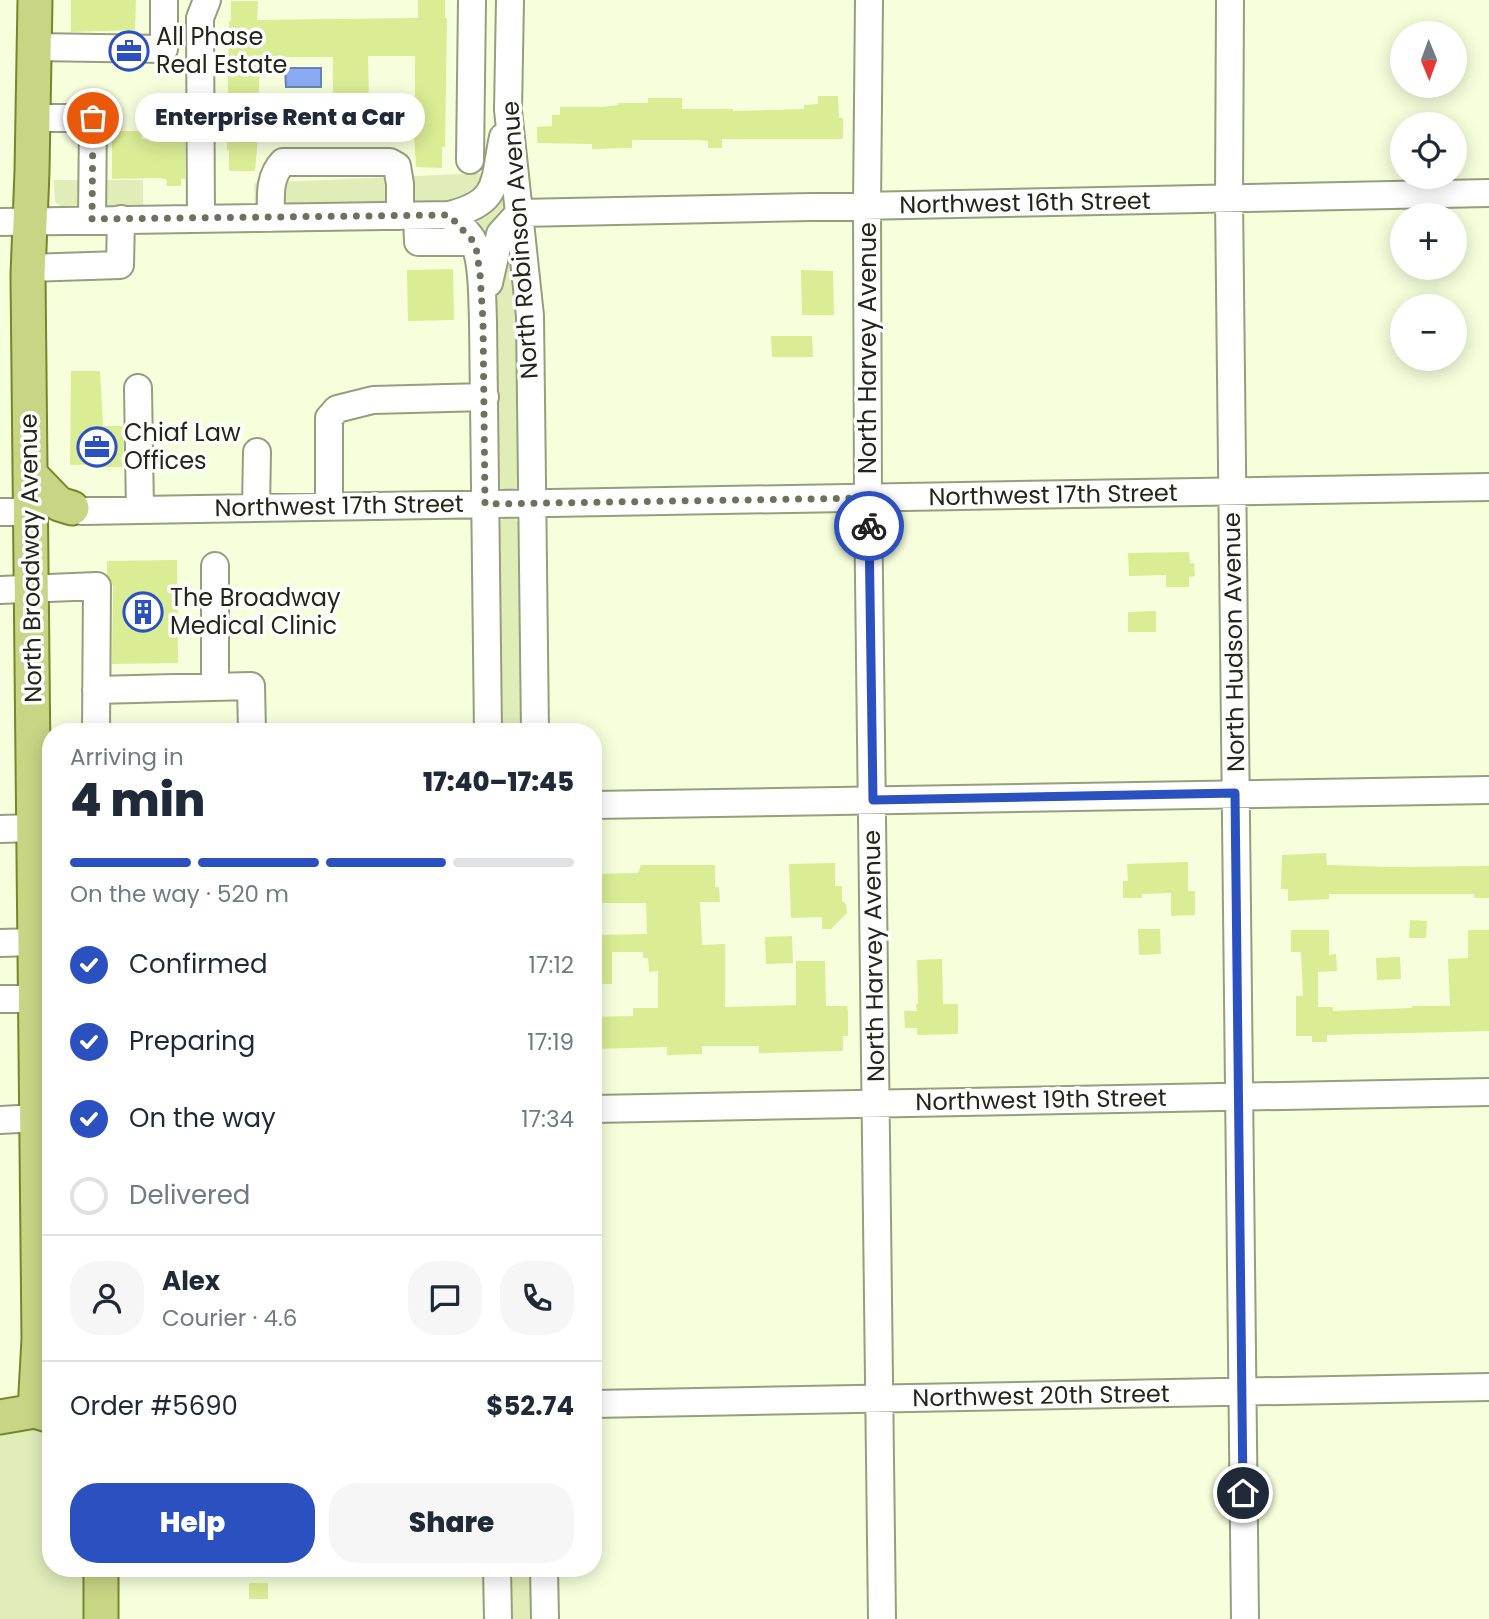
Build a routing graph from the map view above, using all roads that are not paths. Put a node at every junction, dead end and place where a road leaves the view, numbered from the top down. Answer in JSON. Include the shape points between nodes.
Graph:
{"nodes":[{"id":1,"x":35,"y":0,"type":"edge"},
{"id":2,"x":164,"y":0,"type":"edge"},
{"id":3,"x":207,"y":0,"type":"edge"},
{"id":4,"x":472,"y":0,"type":"edge"},
{"id":5,"x":510,"y":0,"type":"edge"},
{"id":6,"x":869,"y":0,"type":"edge"},
{"id":7,"x":1230,"y":0,"type":"edge"},
{"id":8,"x":34,"y":47,"type":"junction"},
{"id":9,"x":508,"y":110,"type":"junction"},
{"id":10,"x":33,"y":118,"type":"junction"},
{"id":11,"x":470,"y":160,"type":"dead end"},
{"id":12,"x":1489,"y":193,"type":"edge"},
{"id":13,"x":1229,"y":198,"type":"junction"},
{"id":14,"x":867,"y":206,"type":"junction"},
{"id":15,"x":519,"y":213,"type":"junction"},
{"id":16,"x":449,"y":215,"type":"junction"},
{"id":17,"x":409,"y":216,"type":"junction"},
{"id":18,"x":201,"y":218,"type":"junction"},
{"id":19,"x":271,"y":218,"type":"junction"},
{"id":20,"x":92,"y":219,"type":"junction"},
{"id":21,"x":121,"y":219,"type":"junction"},
{"id":22,"x":15,"y":222,"type":"edge"},
{"id":23,"x":473,"y":242,"type":"junction"},
{"id":24,"x":28,"y":268,"type":"junction"},
{"id":25,"x":483,"y":321,"type":"junction"},
{"id":26,"x":138,"y":388,"type":"dead end"},
{"id":27,"x":485,"y":397,"type":"junction"},
{"id":28,"x":257,"y":452,"type":"dead end"},
{"id":29,"x":30,"y":474,"type":"junction"},
{"id":30,"x":1489,"y":487,"type":"edge"},
{"id":31,"x":1232,"y":491,"type":"junction"},
{"id":32,"x":869,"y":498,"type":"junction"},
{"id":33,"x":532,"y":503,"type":"junction"},
{"id":34,"x":485,"y":504,"type":"junction"},
{"id":35,"x":329,"y":506,"type":"junction"},
{"id":36,"x":72,"y":508,"type":"joint"},
{"id":37,"x":256,"y":508,"type":"junction"},
{"id":38,"x":140,"y":510,"type":"junction"},
{"id":39,"x":15,"y":512,"type":"edge"},
{"id":40,"x":215,"y":566,"type":"dead end"},
{"id":41,"x":15,"y":589,"type":"edge"},
{"id":42,"x":215,"y":687,"type":"junction"},
{"id":43,"x":96,"y":690,"type":"junction"},
{"id":44,"x":96,"y":723,"type":"edge"},
{"id":45,"x":252,"y":723,"type":"edge"},
{"id":46,"x":488,"y":723,"type":"edge"},
{"id":47,"x":535,"y":723,"type":"edge"},
{"id":48,"x":42,"y":738,"type":"edge"},
{"id":49,"x":42,"y":782,"type":"edge"},
{"id":50,"x":1489,"y":790,"type":"edge"},
{"id":51,"x":1235,"y":793,"type":"junction"},
{"id":52,"x":873,"y":800,"type":"junction"},
{"id":53,"x":602,"y":806,"type":"edge"},
{"id":54,"x":0,"y":828,"type":"edge"},
{"id":55,"x":34,"y":828,"type":"junction"},
{"id":56,"x":0,"y":943,"type":"edge"},
{"id":57,"x":40,"y":953,"type":"edge"},
{"id":58,"x":0,"y":999,"type":"edge"},
{"id":59,"x":36,"y":999,"type":"junction"},
{"id":60,"x":1489,"y":1092,"type":"edge"},
{"id":61,"x":1239,"y":1097,"type":"junction"},
{"id":62,"x":42,"y":1104,"type":"edge"},
{"id":63,"x":876,"y":1104,"type":"junction"},
{"id":64,"x":602,"y":1109,"type":"edge"},
{"id":65,"x":0,"y":1120,"type":"edge"},
{"id":66,"x":42,"y":1361,"type":"edge"},
{"id":67,"x":1489,"y":1388,"type":"edge"},
{"id":68,"x":1242,"y":1392,"type":"junction"},
{"id":69,"x":880,"y":1399,"type":"junction"},
{"id":70,"x":602,"y":1404,"type":"edge"},
{"id":71,"x":42,"y":1413,"type":"edge"},
{"id":72,"x":0,"y":1417,"type":"edge"},
{"id":73,"x":101,"y":1577,"type":"edge"},
{"id":74,"x":497,"y":1577,"type":"edge"},
{"id":75,"x":544,"y":1577,"type":"edge"},
{"id":76,"x":101,"y":1619,"type":"edge"},
{"id":77,"x":498,"y":1619,"type":"edge"},
{"id":78,"x":545,"y":1619,"type":"edge"},
{"id":79,"x":882,"y":1619,"type":"edge"},
{"id":80,"x":1245,"y":1619,"type":"edge"}],
"edges":[{"from":1,"to":8,"type":"main road","name":"North Broadway Avenue"},
{"from":2,"to":8,"type":"street","via":[[164,49]]},
{"from":3,"to":18,"type":"street","via":[[200,18]]},
{"from":4,"to":11,"type":"street"},
{"from":5,"to":9,"type":"street","name":"North Robinson Avenue"},
{"from":6,"to":14,"type":"street","name":"North Harvey Avenue"},
{"from":7,"to":13,"type":"street","name":"North Hudson Avenue"},
{"from":8,"to":10,"type":"main road","name":"North Broadway Avenue"},
{"from":9,"to":15,"type":"street","name":"North Robinson Avenue"},
{"from":9,"to":16,"type":"street","via":[[488,196],[476,206]]},
{"from":10,"to":20,"type":"street","via":[[93,118]]},
{"from":10,"to":22,"type":"main road","name":"North Broadway Avenue"},
{"from":12,"to":13,"type":"street","name":"Northwest 16th Street"},
{"from":13,"to":14,"type":"street","name":"Northwest 16th Street"},
{"from":13,"to":31,"type":"street","name":"North Hudson Avenue"},
{"from":14,"to":15,"type":"street","name":"Northwest 16th Street"},
{"from":14,"to":32,"type":"street","name":"North Harvey Avenue"},
{"from":15,"to":25,"type":"street","via":[[497,240]]},
{"from":15,"to":33,"type":"street","name":"North Robinson Avenue","via":[[530,316]]},
{"from":16,"to":17,"type":"street"},
{"from":16,"to":23,"type":"street"},
{"from":17,"to":19,"type":"street"},
{"from":17,"to":19,"type":"street","via":[[397,166],[390,162],[283,162],[271,185]]},
{"from":17,"to":23,"type":"street","via":[[418,242]]},
{"from":18,"to":19,"type":"street"},
{"from":18,"to":21,"type":"street"},
{"from":20,"to":21,"type":"street"},
{"from":20,"to":22,"type":"street"},
{"from":21,"to":24,"type":"street","via":[[120,265]]},
{"from":22,"to":24,"type":"main road","name":"North Broadway Avenue"},
{"from":23,"to":25,"type":"street"},
{"from":24,"to":29,"type":"main road","name":"North Broadway Avenue"},
{"from":25,"to":27,"type":"street","name":"North Robinson Avenue"},
{"from":26,"to":38,"type":"street"},
{"from":27,"to":34,"type":"street","name":"North Robinson Avenue"},
{"from":27,"to":35,"type":"street","via":[[373,400],[337,409],[329,418]]},
{"from":28,"to":37,"type":"street"},
{"from":29,"to":36,"type":"main road","via":[[59,504]]},
{"from":29,"to":39,"type":"main road","name":"North Broadway Avenue"},
{"from":30,"to":31,"type":"street","name":"Northwest 17th Street"},
{"from":31,"to":32,"type":"street","name":"Northwest 17th Street"},
{"from":31,"to":51,"type":"street","name":"North Hudson Avenue"},
{"from":32,"to":33,"type":"street","name":"Northwest 17th Street"},
{"from":32,"to":52,"type":"street","name":"North Harvey Avenue"},
{"from":33,"to":34,"type":"street","name":"Northwest 17th Street"},
{"from":33,"to":47,"type":"street","name":"North Robinson Avenue"},
{"from":34,"to":35,"type":"street","name":"Northwest 17th Street"},
{"from":34,"to":46,"type":"street","name":"North Robinson Avenue"},
{"from":35,"to":37,"type":"street","name":"Northwest 17th Street"},
{"from":36,"to":38,"type":"street","name":"Northwest 17th Street"},
{"from":37,"to":38,"type":"street","name":"Northwest 17th Street"},
{"from":39,"to":41,"type":"main road","name":"North Broadway Avenue"},
{"from":40,"to":42,"type":"street"},
{"from":41,"to":43,"type":"street","via":[[97,586]]},
{"from":41,"to":48,"type":"main road","name":"North Broadway Avenue"},
{"from":42,"to":43,"type":"street"},
{"from":42,"to":45,"type":"street","via":[[251,686]]},
{"from":43,"to":44,"type":"street"},
{"from":48,"to":49,"type":"main road","name":"North Broadway Avenue"},
{"from":49,"to":55,"type":"main road","name":"North Broadway Avenue"},
{"from":50,"to":51,"type":"street"},
{"from":51,"to":52,"type":"street"},
{"from":51,"to":61,"type":"street","name":"North Hudson Avenue"},
{"from":52,"to":53,"type":"street"},
{"from":52,"to":63,"type":"street","name":"North Harvey Avenue"},
{"from":54,"to":55,"type":"street"},
{"from":55,"to":57,"type":"main road","name":"North Broadway Avenue"},
{"from":56,"to":57,"type":"street"},
{"from":57,"to":59,"type":"main road","name":"North Broadway Avenue"},
{"from":58,"to":59,"type":"street"},
{"from":59,"to":62,"type":"main road","name":"North Broadway Avenue"},
{"from":60,"to":61,"type":"street","name":"Northwest 19th Street"},
{"from":61,"to":63,"type":"street","name":"Northwest 19th Street"},
{"from":61,"to":68,"type":"street","name":"North Hudson Avenue"},
{"from":62,"to":65,"type":"street"},
{"from":62,"to":66,"type":"main road","name":"North Broadway Avenue"},
{"from":63,"to":64,"type":"street","name":"Northwest 19th Street"},
{"from":63,"to":69,"type":"street","name":"North Harvey Avenue"},
{"from":67,"to":68,"type":"street","name":"Northwest 20th Street"},
{"from":68,"to":69,"type":"street","name":"Northwest 20th Street"},
{"from":68,"to":80,"type":"street","name":"North Hudson Avenue"},
{"from":69,"to":70,"type":"street","name":"Northwest 20th Street"},
{"from":69,"to":79,"type":"street","name":"North Harvey Avenue"},
{"from":71,"to":72,"type":"main road","name":"North Broadway Avenue"},
{"from":73,"to":76,"type":"main road"},
{"from":74,"to":77,"type":"street"},
{"from":75,"to":78,"type":"street"}]}
